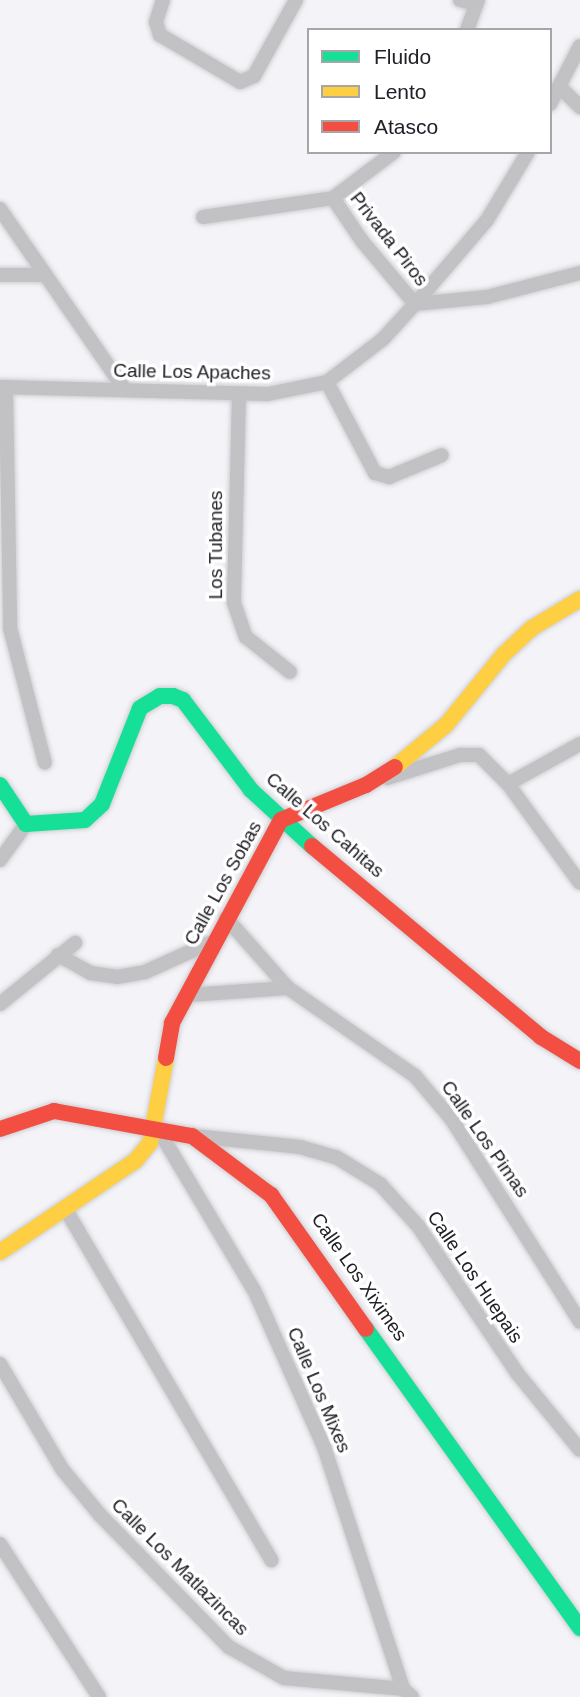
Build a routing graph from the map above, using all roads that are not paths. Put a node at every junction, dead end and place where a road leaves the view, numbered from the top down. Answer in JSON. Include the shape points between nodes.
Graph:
{"nodes":[{"id":1,"x":163,"y":0,"type":"edge"},
{"id":2,"x":296,"y":0,"type":"edge"},
{"id":3,"x":460,"y":0,"type":"edge"},
{"id":4,"x":477,"y":2,"type":"edge"},
{"id":5,"x":468,"y":28,"type":"edge"},
{"id":6,"x":580,"y":46,"type":"edge"},
{"id":7,"x":559,"y":86,"type":"junction"},
{"id":8,"x":552,"y":100,"type":"edge"},
{"id":9,"x":580,"y":107,"type":"edge"},
{"id":10,"x":391,"y":154,"type":"edge"},
{"id":11,"x":527,"y":154,"type":"edge"},
{"id":12,"x":333,"y":198,"type":"junction"},
{"id":13,"x":0,"y":209,"type":"edge"},
{"id":14,"x":203,"y":217,"type":"dead end"},
{"id":15,"x":580,"y":272,"type":"edge"},
{"id":16,"x":0,"y":275,"type":"edge"},
{"id":17,"x":45,"y":275,"type":"junction"},
{"id":18,"x":415,"y":304,"type":"junction"},
{"id":19,"x":327,"y":382,"type":"junction"},
{"id":20,"x":3,"y":387,"type":"edge"},
{"id":21,"x":125,"y":390,"type":"junction"},
{"id":22,"x":239,"y":394,"type":"junction"},
{"id":23,"x":442,"y":455,"type":"dead end"},
{"id":24,"x":580,"y":599,"type":"edge"},
{"id":25,"x":290,"y":672,"type":"dead end"},
{"id":26,"x":580,"y":744,"type":"edge"},
{"id":27,"x":45,"y":763,"type":"dead end"},
{"id":28,"x":0,"y":785,"type":"edge"},
{"id":29,"x":366,"y":785,"type":"junction"},
{"id":30,"x":508,"y":785,"type":"junction"},
{"id":31,"x":281,"y":820,"type":"junction"},
{"id":32,"x":26,"y":824,"type":"junction"},
{"id":33,"x":0,"y":860,"type":"edge"},
{"id":34,"x":578,"y":876,"type":"edge"},
{"id":35,"x":226,"y":918,"type":"junction"},
{"id":36,"x":212,"y":942,"type":"junction"},
{"id":37,"x":75,"y":943,"type":"dead end"},
{"id":38,"x":58,"y":955,"type":"junction"},
{"id":39,"x":288,"y":988,"type":"junction"},
{"id":40,"x":188,"y":995,"type":"junction"},
{"id":41,"x":0,"y":1004,"type":"edge"},
{"id":42,"x":580,"y":1061,"type":"edge"},
{"id":43,"x":156,"y":1126,"type":"junction"},
{"id":44,"x":0,"y":1129,"type":"edge"},
{"id":45,"x":192,"y":1136,"type":"junction"},
{"id":46,"x":66,"y":1210,"type":"junction"},
{"id":47,"x":0,"y":1252,"type":"edge"},
{"id":48,"x":580,"y":1322,"type":"edge"},
{"id":49,"x":0,"y":1364,"type":"edge"},
{"id":50,"x":580,"y":1450,"type":"edge"},
{"id":51,"x":0,"y":1544,"type":"edge"},
{"id":52,"x":271,"y":1560,"type":"dead end"},
{"id":53,"x":580,"y":1628,"type":"edge"},
{"id":54,"x":408,"y":1693,"type":"edge"},
{"id":55,"x":99,"y":1697,"type":"edge"}],
"edges":[{"from":1,"to":2,"type":"street","via":[[156,22],[160,35],[240,82],[254,76]]},
{"from":3,"to":4,"type":"street"},
{"from":4,"to":5,"type":"street"},
{"from":6,"to":7,"type":"street"},
{"from":7,"to":8,"type":"street"},
{"from":7,"to":9,"type":"street"},
{"from":10,"to":12,"type":"street"},
{"from":11,"to":18,"type":"street","name":"Calle Los Apaches","via":[[487,220]]},
{"from":12,"to":14,"type":"street"},
{"from":12,"to":18,"type":"street","name":"Privada Piros","via":[[362,242]]},
{"from":13,"to":17,"type":"street"},
{"from":15,"to":18,"type":"street","via":[[487,297]]},
{"from":16,"to":17,"type":"street"},
{"from":17,"to":21,"type":"street"},
{"from":18,"to":19,"type":"street","name":"Calle Los Apaches","via":[[383,339]]},
{"from":19,"to":22,"type":"street","name":"Calle Los Apaches","via":[[287,391]]},
{"from":19,"to":23,"type":"street","via":[[375,473],[397,475]]},
{"from":20,"to":21,"type":"street","name":"Calle Los Apaches"},
{"from":20,"to":27,"type":"street","via":[[10,628]]},
{"from":21,"to":22,"type":"street","name":"Calle Los Apaches"},
{"from":22,"to":25,"type":"street","name":"Los Tubanes","via":[[234,603],[246,637]]},
{"from":24,"to":29,"type":"street","name":"Calle Los Sobas","via":[[532,628],[429,742]]},
{"from":26,"to":30,"type":"street"},
{"from":28,"to":32,"type":"street"},
{"from":29,"to":30,"type":"street","via":[[469,754],[487,760]]},
{"from":29,"to":31,"type":"street","name":"Calle Los Sobas"},
{"from":30,"to":34,"type":"street"},
{"from":31,"to":32,"type":"street","name":"Calle Los Cahitas","via":[[251,790],[183,700],[160,696],[140,708],[132,720],[96,813],[73,824]]},
{"from":31,"to":35,"type":"street","name":"Calle Los Sobas"},
{"from":31,"to":42,"type":"street","name":"Calle Los Cahitas","via":[[541,1037]]},
{"from":32,"to":33,"type":"street"},
{"from":35,"to":36,"type":"street","name":"Calle Los Sobas"},
{"from":35,"to":39,"type":"street","name":"Calle Los Pimas"},
{"from":36,"to":38,"type":"street","via":[[145,972],[117,977],[90,973]]},
{"from":36,"to":40,"type":"street","name":"Calle Los Sobas"},
{"from":37,"to":38,"type":"street"},
{"from":38,"to":41,"type":"street"},
{"from":39,"to":40,"type":"street"},
{"from":39,"to":48,"type":"street","name":"Calle Los Pimas","via":[[415,1076],[434,1095]]},
{"from":40,"to":43,"type":"street","name":"Calle Los Sobas","via":[[168,1038]]},
{"from":43,"to":44,"type":"street","name":"Calle Los Xiximes","via":[[54,1111]]},
{"from":43,"to":45,"type":"street","name":"Calle Los Xiximes"},
{"from":43,"to":46,"type":"street","via":[[135,1161]]},
{"from":43,"to":54,"type":"street","name":"Calle Los Mixes","via":[[256,1292],[324,1447]]},
{"from":45,"to":50,"type":"street","name":"Calle Los Huepais","via":[[300,1147],[336,1157],[380,1184],[418,1226],[517,1373]]},
{"from":45,"to":53,"type":"street","name":"Calle Los Xiximes","via":[[282,1206]]},
{"from":46,"to":47,"type":"street"},
{"from":46,"to":52,"type":"street"},
{"from":49,"to":54,"type":"street","name":"Calle Los Matlazincas","via":[[62,1469],[100,1515],[229,1647],[284,1678]]},
{"from":51,"to":55,"type":"street"}]}
